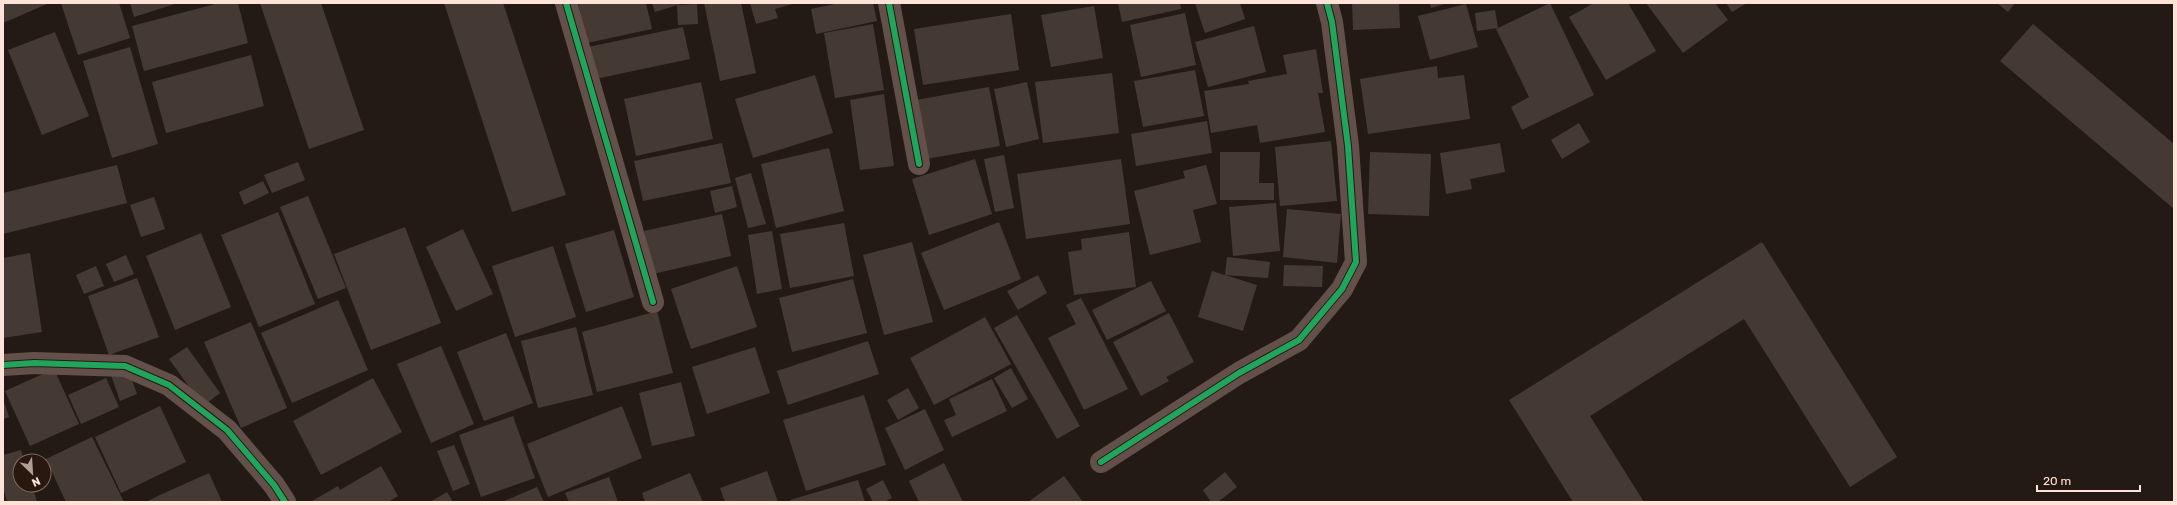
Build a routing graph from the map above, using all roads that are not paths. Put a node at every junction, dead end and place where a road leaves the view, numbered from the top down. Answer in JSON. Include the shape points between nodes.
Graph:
{"nodes":[{"id":1,"x":566,"y":3,"type":"edge"},
{"id":2,"x":889,"y":3,"type":"edge"},
{"id":3,"x":1327,"y":3,"type":"edge"},
{"id":4,"x":919,"y":164,"type":"dead end"},
{"id":5,"x":653,"y":302,"type":"dead end"},
{"id":6,"x":3,"y":365,"type":"edge"},
{"id":7,"x":1101,"y":462,"type":"dead end"},
{"id":8,"x":285,"y":502,"type":"edge"}],
"edges":[{"from":1,"to":5,"type":"street"},
{"from":2,"to":4,"type":"street"},
{"from":3,"to":7,"type":"street","via":[[1332,22],[1348,146],[1356,262],[1342,289],[1299,340],[1239,373]]},
{"from":6,"to":8,"type":"street","via":[[34,363],[125,366],[169,385],[227,430],[274,485]]}]}
